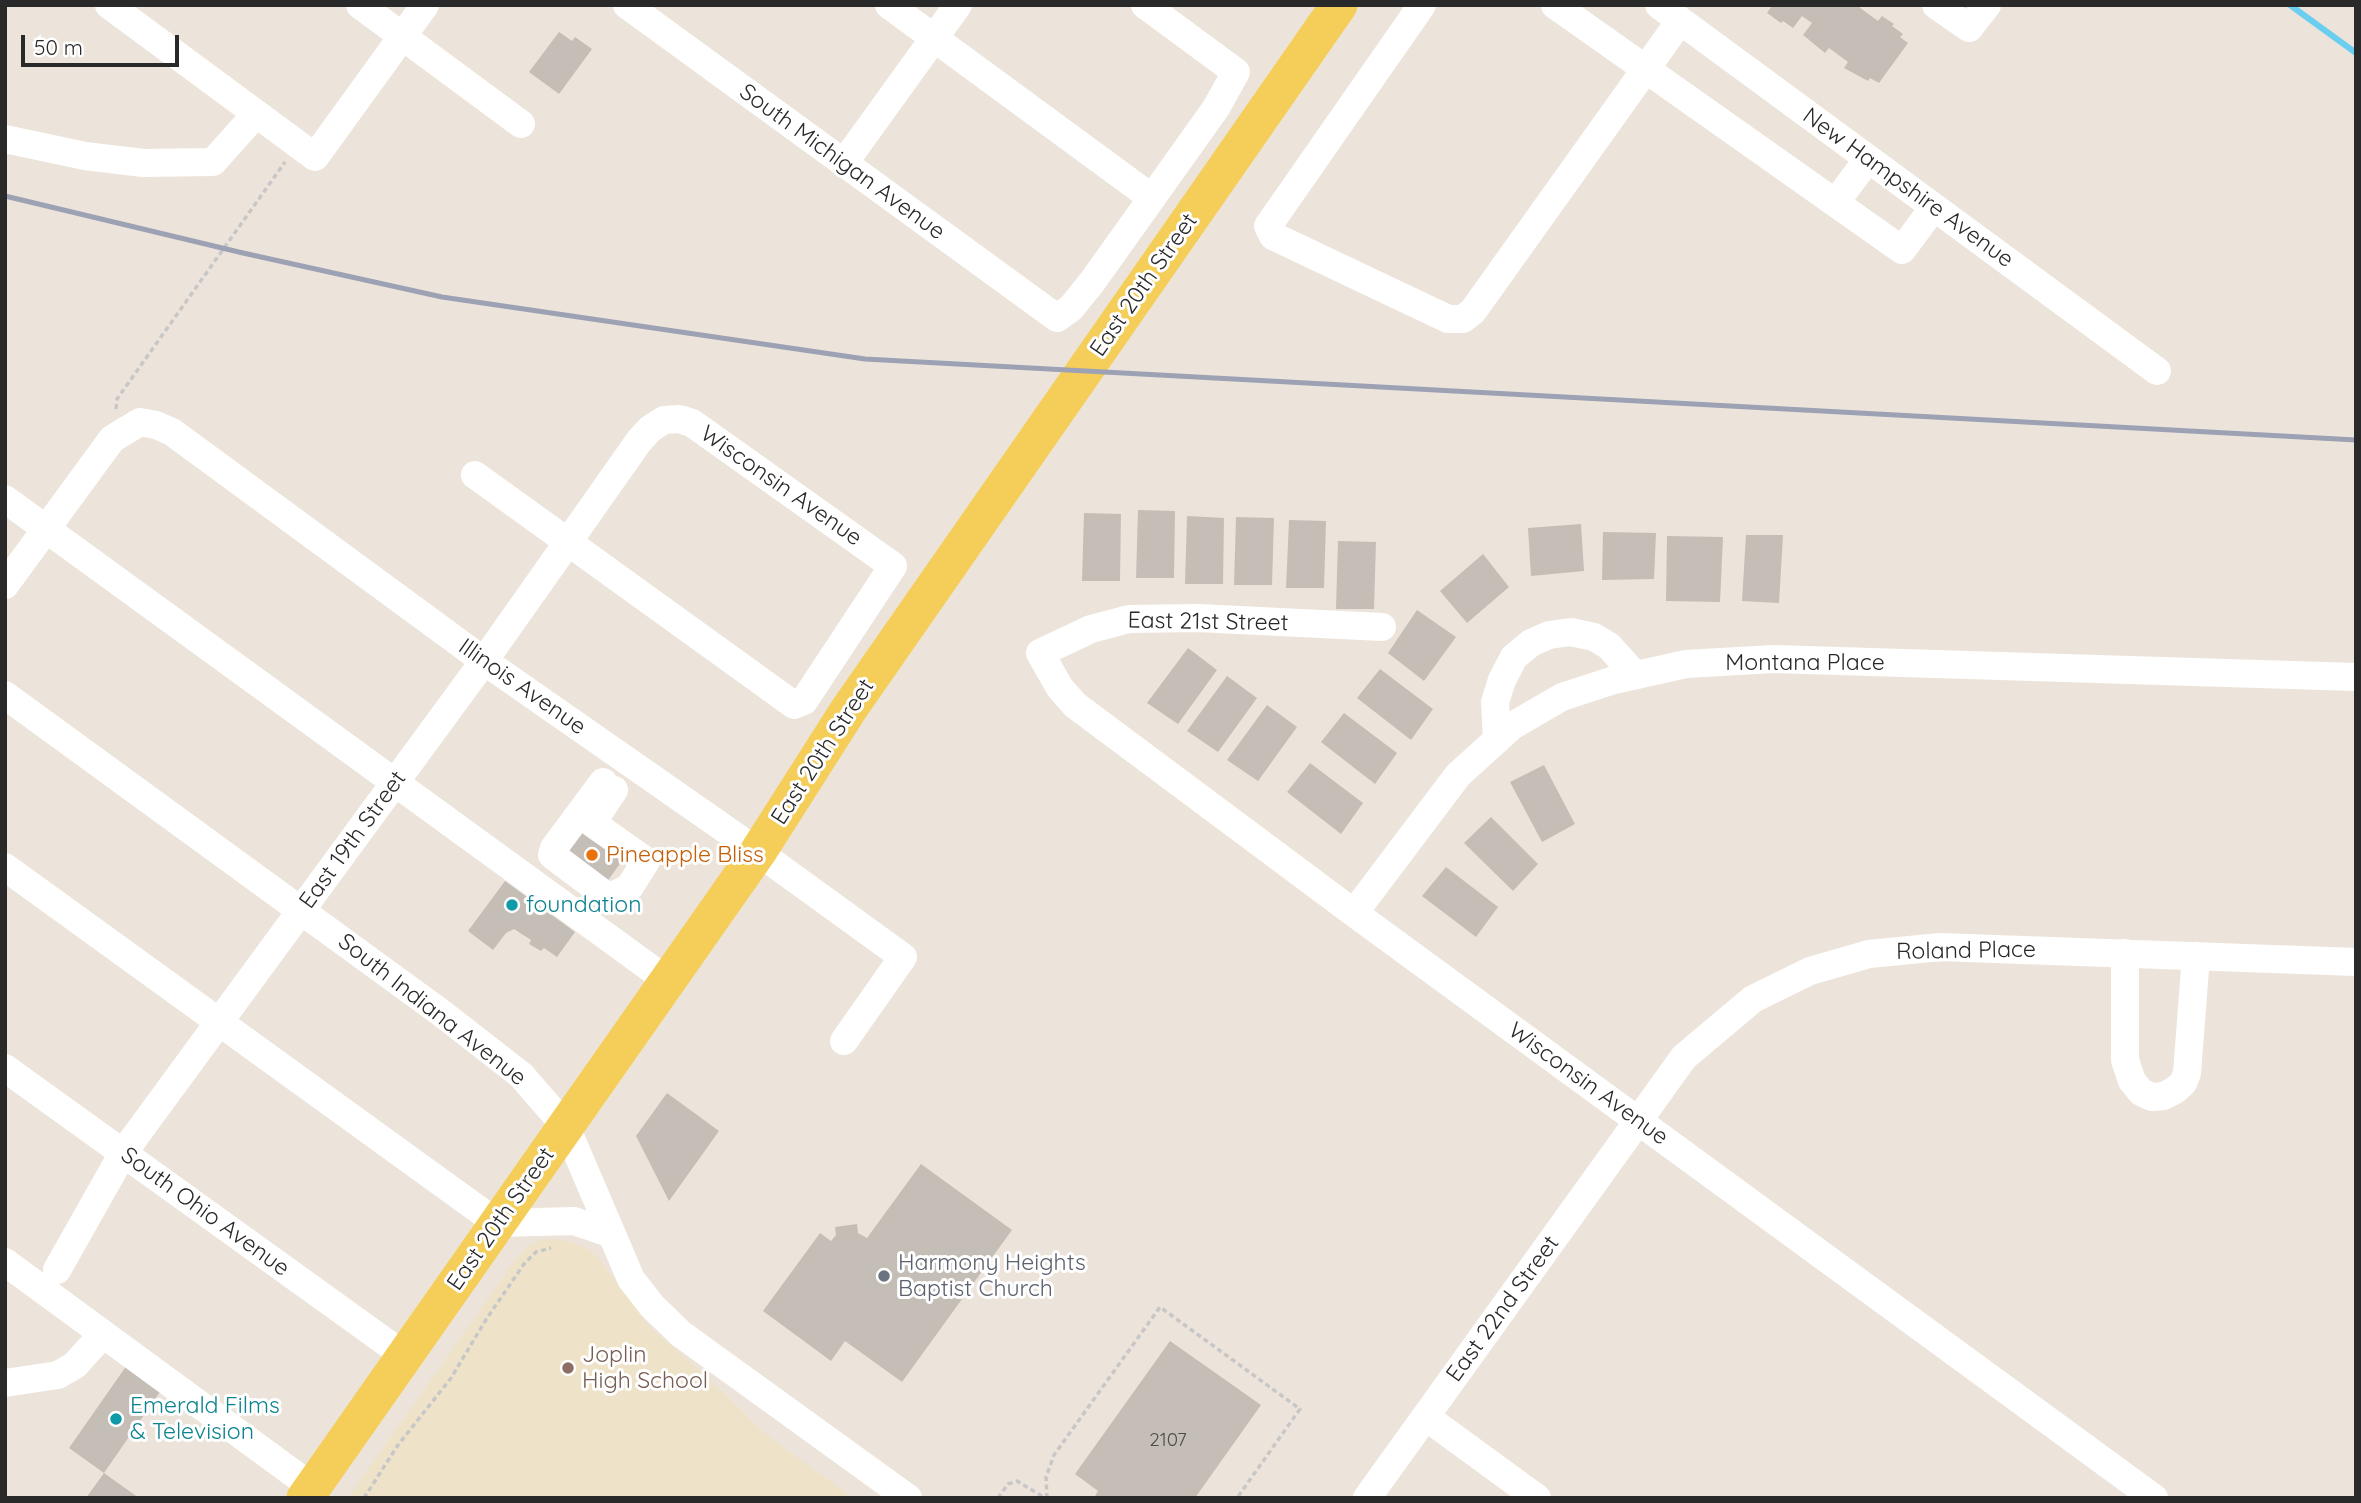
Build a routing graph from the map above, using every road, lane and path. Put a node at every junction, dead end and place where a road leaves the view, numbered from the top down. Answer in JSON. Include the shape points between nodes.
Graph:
{"nodes":[{"id":1,"x":109,"y":5,"type":"edge"},
{"id":2,"x":360,"y":5,"type":"edge"},
{"id":3,"x":425,"y":5,"type":"edge"},
{"id":4,"x":627,"y":5,"type":"edge"},
{"id":5,"x":889,"y":5,"type":"edge"},
{"id":6,"x":958,"y":5,"type":"edge"},
{"id":7,"x":1422,"y":5,"type":"edge"},
{"id":8,"x":1555,"y":5,"type":"edge"},
{"id":9,"x":1936,"y":5,"type":"edge"},
{"id":10,"x":1987,"y":5,"type":"edge"},
{"id":11,"x":1152,"y":7,"type":"edge"},
{"id":12,"x":1336,"y":9,"type":"edge"},
{"id":13,"x":1669,"y":13,"type":"edge"},
{"id":14,"x":403,"y":37,"type":"junction"},
{"id":15,"x":934,"y":38,"type":"junction"},
{"id":16,"x":1645,"y":70,"type":"junction"},
{"id":17,"x":256,"y":114,"type":"junction"},
{"id":18,"x":521,"y":124,"type":"dead end"},
{"id":19,"x":5,"y":139,"type":"edge"},
{"id":20,"x":309,"y":153,"type":"junction"},
{"id":21,"x":1868,"y":159,"type":"junction"},
{"id":22,"x":844,"y":163,"type":"junction"},
{"id":23,"x":1152,"y":198,"type":"junction"},
{"id":24,"x":1836,"y":202,"type":"junction"},
{"id":25,"x":1934,"y":207,"type":"junction"},
{"id":26,"x":2157,"y":371,"type":"dead end"},
{"id":27,"x":664,"y":420,"type":"joint"},
{"id":28,"x":112,"y":439,"type":"junction"},
{"id":29,"x":475,"y":475,"type":"dead end"},
{"id":30,"x":5,"y":499,"type":"edge"},
{"id":31,"x":46,"y":529,"type":"junction"},
{"id":32,"x":568,"y":542,"type":"junction"},
{"id":33,"x":5,"y":585,"type":"edge"},
{"id":34,"x":1381,"y":627,"type":"dead end"},
{"id":35,"x":1040,"y":653,"type":"joint"},
{"id":36,"x":484,"y":661,"type":"junction"},
{"id":37,"x":1635,"y":675,"type":"junction"},
{"id":38,"x":2356,"y":677,"type":"edge"},
{"id":39,"x":5,"y":695,"type":"edge"},
{"id":40,"x":1497,"y":740,"type":"junction"},
{"id":41,"x":395,"y":783,"type":"junction"},
{"id":42,"x":609,"y":786,"type":"dead end"},
{"id":43,"x":586,"y":818,"type":"junction"},
{"id":44,"x":758,"y":852,"type":"junction"},
{"id":45,"x":552,"y":855,"type":"junction"},
{"id":46,"x":5,"y":867,"type":"edge"},
{"id":47,"x":526,"y":878,"type":"junction"},
{"id":48,"x":302,"y":911,"type":"junction"},
{"id":49,"x":1354,"y":913,"type":"junction"},
{"id":50,"x":2125,"y":953,"type":"junction"},
{"id":51,"x":2196,"y":956,"type":"junction"},
{"id":52,"x":2356,"y":962,"type":"edge"},
{"id":53,"x":668,"y":981,"type":"junction"},
{"id":54,"x":219,"y":1022,"type":"junction"},
{"id":55,"x":844,"y":1041,"type":"dead end"},
{"id":56,"x":5,"y":1068,"type":"edge"},
{"id":57,"x":1638,"y":1121,"type":"junction"},
{"id":58,"x":566,"y":1127,"type":"junction"},
{"id":59,"x":122,"y":1153,"type":"junction"},
{"id":60,"x":497,"y":1223,"type":"junction"},
{"id":61,"x":612,"y":1234,"type":"junction"},
{"id":62,"x":556,"y":1244,"type":"dead end"},
{"id":63,"x":5,"y":1262,"type":"edge"},
{"id":64,"x":57,"y":1270,"type":"dead end"},
{"id":65,"x":103,"y":1334,"type":"junction"},
{"id":66,"x":404,"y":1356,"type":"junction"},
{"id":67,"x":5,"y":1383,"type":"edge"},
{"id":68,"x":1426,"y":1417,"type":"junction"},
{"id":69,"x":309,"y":1492,"type":"edge"},
{"id":70,"x":364,"y":1498,"type":"edge"},
{"id":71,"x":908,"y":1498,"type":"edge"},
{"id":72,"x":998,"y":1498,"type":"edge"},
{"id":73,"x":1046,"y":1498,"type":"edge"},
{"id":74,"x":1237,"y":1498,"type":"edge"},
{"id":75,"x":1367,"y":1498,"type":"edge"},
{"id":76,"x":1537,"y":1498,"type":"edge"},
{"id":77,"x":2154,"y":1498,"type":"edge"}],
"edges":[{"from":1,"to":17,"type":"street"},
{"from":2,"to":14,"type":"street"},
{"from":3,"to":14,"type":"street"},
{"from":4,"to":22,"type":"street","name":"South Michigan Avenue"},
{"from":5,"to":15,"type":"street"},
{"from":6,"to":15,"type":"street"},
{"from":7,"to":16,"type":"street","via":[[1268,226],[1273,236],[1448,319],[1463,319],[1473,311]]},
{"from":8,"to":16,"type":"street"},
{"from":9,"to":10,"type":"street","via":[[1969,28]]},
{"from":11,"to":23,"type":"street","via":[[1236,72]]},
{"from":12,"to":44,"type":"main road","name":"East 20th Street","via":[[849,709]]},
{"from":13,"to":16,"type":"street"},
{"from":13,"to":21,"type":"street","name":"New Hampshire Avenue"},
{"from":14,"to":18,"type":"street"},
{"from":14,"to":20,"type":"street"},
{"from":15,"to":22,"type":"street"},
{"from":15,"to":23,"type":"street"},
{"from":16,"to":24,"type":"street"},
{"from":17,"to":19,"type":"street","via":[[213,162],[143,163]]},
{"from":17,"to":20,"type":"street"},
{"from":20,"to":28,"type":"path","via":[[288,158],[117,399]]},
{"from":21,"to":24,"type":"street"},
{"from":21,"to":25,"type":"street","name":"New Hampshire Avenue"},
{"from":22,"to":23,"type":"street","name":"South Michigan Avenue","via":[[1057,318],[1092,282]]},
{"from":24,"to":25,"type":"street","via":[[1902,250]]},
{"from":25,"to":26,"type":"street","name":"New Hampshire Avenue"},
{"from":27,"to":32,"type":"street","name":"East 19th Street","via":[[639,441]]},
{"from":27,"to":32,"type":"street","name":"Wisconsin Avenue","via":[[692,423],[893,566],[804,701],[794,705]]},
{"from":28,"to":31,"type":"street"},
{"from":28,"to":36,"type":"street","name":"Illinois Avenue","via":[[140,422],[172,432]]},
{"from":29,"to":32,"type":"street"},
{"from":30,"to":31,"type":"street"},
{"from":31,"to":33,"type":"street"},
{"from":31,"to":41,"type":"street"},
{"from":32,"to":36,"type":"street","name":"East 19th Street"},
{"from":34,"to":35,"type":"street","name":"East 21st Street","via":[[1129,619],[1091,629]]},
{"from":35,"to":49,"type":"street","name":"Wisconsin Avenue","via":[[1075,705]]},
{"from":36,"to":41,"type":"street","name":"East 19th Street"},
{"from":36,"to":44,"type":"street","name":"Illinois Avenue"},
{"from":37,"to":38,"type":"street","name":"Montana Place","via":[[1686,664],[1774,659]]},
{"from":37,"to":40,"type":"street","name":"Montana Place","via":[[1562,697]]},
{"from":37,"to":40,"type":"street","via":[[1609,646],[1594,638],[1571,632],[1531,643],[1514,657],[1502,680],[1496,702]]},
{"from":39,"to":48,"type":"street","name":"South Indiana Avenue"},
{"from":40,"to":49,"type":"street","name":"Montana Place","via":[[1458,775]]},
{"from":41,"to":47,"type":"street"},
{"from":41,"to":48,"type":"street","name":"East 19th Street"},
{"from":42,"to":43,"type":"street"},
{"from":43,"to":45,"type":"street"},
{"from":43,"to":45,"type":"street","via":[[646,861],[629,888],[612,896],[604,894]]},
{"from":44,"to":53,"type":"main road","name":"East 20th Street"},
{"from":44,"to":55,"type":"street","name":"Illinois Avenue","via":[[903,957]]},
{"from":45,"to":47,"type":"street"},
{"from":46,"to":54,"type":"street"},
{"from":47,"to":53,"type":"street"},
{"from":48,"to":54,"type":"street","name":"East 19th Street"},
{"from":48,"to":58,"type":"street","name":"South Indiana Avenue","via":[[521,1075]]},
{"from":49,"to":57,"type":"street","name":"Wisconsin Avenue"},
{"from":50,"to":51,"type":"street","name":"Roland Place"},
{"from":50,"to":51,"type":"street","via":[[2125,1060],[2132,1081],[2152,1097],[2175,1090],[2187,1073]]},
{"from":50,"to":57,"type":"street","name":"Roland Place","via":[[1940,947],[1869,954],[1810,971],[1754,999],[1724,1021],[1684,1057]]},
{"from":51,"to":52,"type":"street","name":"Roland Place"},
{"from":53,"to":58,"type":"main road","name":"East 20th Street"},
{"from":54,"to":59,"type":"street","name":"East 19th Street"},
{"from":54,"to":60,"type":"street"},
{"from":56,"to":59,"type":"street","name":"South Ohio Avenue"},
{"from":57,"to":68,"type":"street","name":"East 22nd Street"},
{"from":57,"to":77,"type":"street","name":"Wisconsin Avenue"},
{"from":58,"to":60,"type":"main road","name":"East 20th Street"},
{"from":58,"to":61,"type":"street","name":"South Indiana Avenue"},
{"from":59,"to":64,"type":"street","name":"East 19th Street"},
{"from":59,"to":66,"type":"street","name":"South Ohio Avenue"},
{"from":60,"to":61,"type":"street","via":[[574,1221]]},
{"from":60,"to":66,"type":"main road","name":"East 20th Street"},
{"from":61,"to":71,"type":"street","name":"South Indiana Avenue","via":[[631,1279],[681,1334]]},
{"from":62,"to":70,"type":"path","via":[[556,1248],[536,1252],[524,1264],[451,1378],[390,1455]]},
{"from":63,"to":65,"type":"street"},
{"from":65,"to":67,"type":"street","via":[[75,1365],[58,1375]]},
{"from":65,"to":69,"type":"street"},
{"from":66,"to":69,"type":"main road","name":"East 20th Street"},
{"from":68,"to":75,"type":"street","name":"East 22nd Street"},
{"from":68,"to":76,"type":"street"},
{"from":72,"to":73,"type":"path","via":[[1017,1481]]},
{"from":73,"to":74,"type":"path","via":[[1046,1477],[1054,1455],[1160,1307],[1300,1409]]}]}
